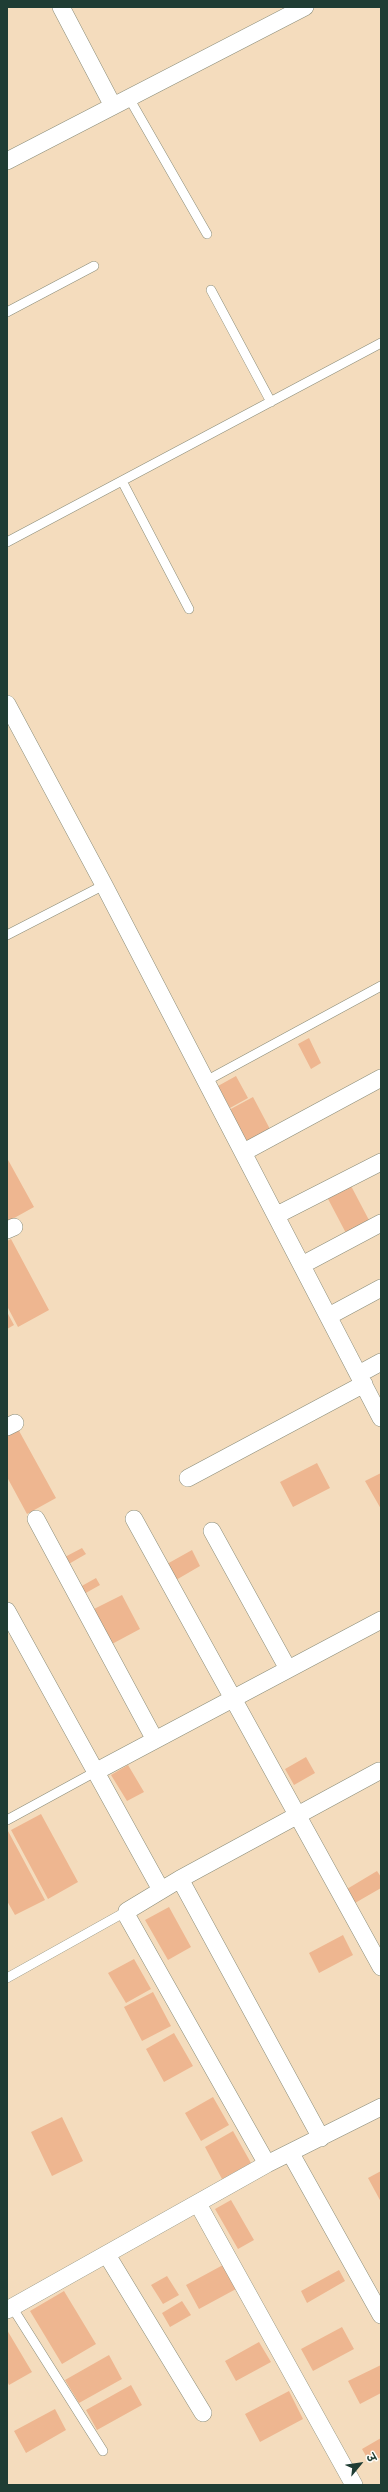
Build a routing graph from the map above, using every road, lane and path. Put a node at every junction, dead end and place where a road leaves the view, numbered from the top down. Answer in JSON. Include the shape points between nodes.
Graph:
{"nodes":[{"id":1,"x":61,"y":7,"type":"edge"},
{"id":2,"x":305,"y":7,"type":"edge"},
{"id":3,"x":129,"y":98,"type":"junction"},
{"id":4,"x":113,"y":106,"type":"junction"},
{"id":5,"x":7,"y":161,"type":"edge"},
{"id":6,"x":207,"y":234,"type":"dead end"},
{"id":7,"x":94,"y":266,"type":"dead end"},
{"id":8,"x":212,"y":290,"type":"dead end"},
{"id":9,"x":7,"y":312,"type":"edge"},
{"id":10,"x":381,"y":344,"type":"edge"},
{"id":11,"x":271,"y":402,"type":"junction"},
{"id":12,"x":122,"y":481,"type":"junction"},
{"id":13,"x":7,"y":542,"type":"edge"},
{"id":14,"x":189,"y":609,"type":"dead end"},
{"id":15,"x":7,"y":704,"type":"edge"},
{"id":16,"x":104,"y":885,"type":"junction"},
{"id":17,"x":7,"y":935,"type":"edge"},
{"id":18,"x":381,"y":986,"type":"edge"},
{"id":19,"x":381,"y":1078,"type":"edge"},
{"id":20,"x":206,"y":1081,"type":"junction"},
{"id":21,"x":244,"y":1152,"type":"junction"},
{"id":22,"x":381,"y":1162,"type":"edge"},
{"id":23,"x":277,"y":1215,"type":"junction"},
{"id":24,"x":381,"y":1223,"type":"edge"},
{"id":25,"x":302,"y":1265,"type":"junction"},
{"id":26,"x":381,"y":1288,"type":"edge"},
{"id":27,"x":328,"y":1316,"type":"junction"},
{"id":28,"x":381,"y":1362,"type":"edge"},
{"id":29,"x":361,"y":1379,"type":"junction"},
{"id":30,"x":381,"y":1418,"type":"edge"},
{"id":31,"x":188,"y":1478,"type":"dead end"},
{"id":32,"x":36,"y":1519,"type":"dead end"},
{"id":33,"x":134,"y":1519,"type":"dead end"},
{"id":34,"x":212,"y":1531,"type":"dead end"},
{"id":35,"x":7,"y":1611,"type":"edge"},
{"id":36,"x":381,"y":1620,"type":"edge"},
{"id":37,"x":288,"y":1669,"type":"junction"},
{"id":38,"x":233,"y":1698,"type":"junction"},
{"id":39,"x":155,"y":1740,"type":"junction"},
{"id":40,"x":379,"y":1771,"type":"dead end"},
{"id":41,"x":95,"y":1772,"type":"junction"},
{"id":42,"x":298,"y":1816,"type":"junction"},
{"id":43,"x":7,"y":1820,"type":"edge"},
{"id":44,"x":180,"y":1879,"type":"junction"},
{"id":45,"x":160,"y":1890,"type":"junction"},
{"id":46,"x":127,"y":1911,"type":"junction"},
{"id":47,"x":381,"y":1967,"type":"edge"},
{"id":48,"x":7,"y":1978,"type":"edge"},
{"id":49,"x":381,"y":2107,"type":"edge"},
{"id":50,"x":321,"y":2138,"type":"junction"},
{"id":51,"x":290,"y":2154,"type":"junction"},
{"id":52,"x":268,"y":2164,"type":"junction"},
{"id":53,"x":198,"y":2204,"type":"junction"},
{"id":54,"x":107,"y":2255,"type":"junction"},
{"id":55,"x":10,"y":2309,"type":"edge"},
{"id":56,"x":381,"y":2315,"type":"edge"},
{"id":57,"x":203,"y":2413,"type":"dead end"},
{"id":58,"x":103,"y":2451,"type":"dead end"},
{"id":59,"x":354,"y":2485,"type":"edge"}],
"edges":[{"from":1,"to":4,"type":"street"},
{"from":2,"to":3,"type":"street"},
{"from":3,"to":4,"type":"street"},
{"from":3,"to":6,"type":"lane"},
{"from":4,"to":5,"type":"street"},
{"from":7,"to":9,"type":"lane"},
{"from":8,"to":11,"type":"lane"},
{"from":10,"to":11,"type":"lane"},
{"from":11,"to":12,"type":"lane"},
{"from":12,"to":13,"type":"lane"},
{"from":12,"to":14,"type":"lane"},
{"from":15,"to":16,"type":"street"},
{"from":16,"to":17,"type":"lane"},
{"from":16,"to":20,"type":"street"},
{"from":18,"to":20,"type":"lane"},
{"from":19,"to":21,"type":"street"},
{"from":20,"to":21,"type":"street"},
{"from":21,"to":23,"type":"street"},
{"from":22,"to":23,"type":"street"},
{"from":23,"to":25,"type":"street"},
{"from":24,"to":25,"type":"street"},
{"from":25,"to":27,"type":"street"},
{"from":26,"to":27,"type":"street"},
{"from":27,"to":29,"type":"street"},
{"from":28,"to":29,"type":"street"},
{"from":29,"to":30,"type":"street"},
{"from":29,"to":31,"type":"street"},
{"from":32,"to":39,"type":"street"},
{"from":33,"to":38,"type":"street"},
{"from":34,"to":37,"type":"street"},
{"from":35,"to":41,"type":"street"},
{"from":36,"to":37,"type":"street"},
{"from":37,"to":38,"type":"street"},
{"from":38,"to":39,"type":"street"},
{"from":38,"to":42,"type":"street"},
{"from":39,"to":41,"type":"street"},
{"from":40,"to":42,"type":"street"},
{"from":41,"to":43,"type":"lane"},
{"from":41,"to":45,"type":"street"},
{"from":42,"to":44,"type":"street"},
{"from":42,"to":47,"type":"street"},
{"from":44,"to":45,"type":"street"},
{"from":44,"to":50,"type":"street"},
{"from":45,"to":46,"type":"street"},
{"from":46,"to":48,"type":"lane"},
{"from":46,"to":52,"type":"street","via":[[127,1916]]},
{"from":49,"to":50,"type":"street"},
{"from":50,"to":51,"type":"street"},
{"from":51,"to":52,"type":"street"},
{"from":51,"to":56,"type":"street"},
{"from":52,"to":53,"type":"street"},
{"from":53,"to":54,"type":"street"},
{"from":53,"to":59,"type":"street"},
{"from":54,"to":55,"type":"street"},
{"from":54,"to":57,"type":"street"},
{"from":55,"to":58,"type":"lane"}]}
